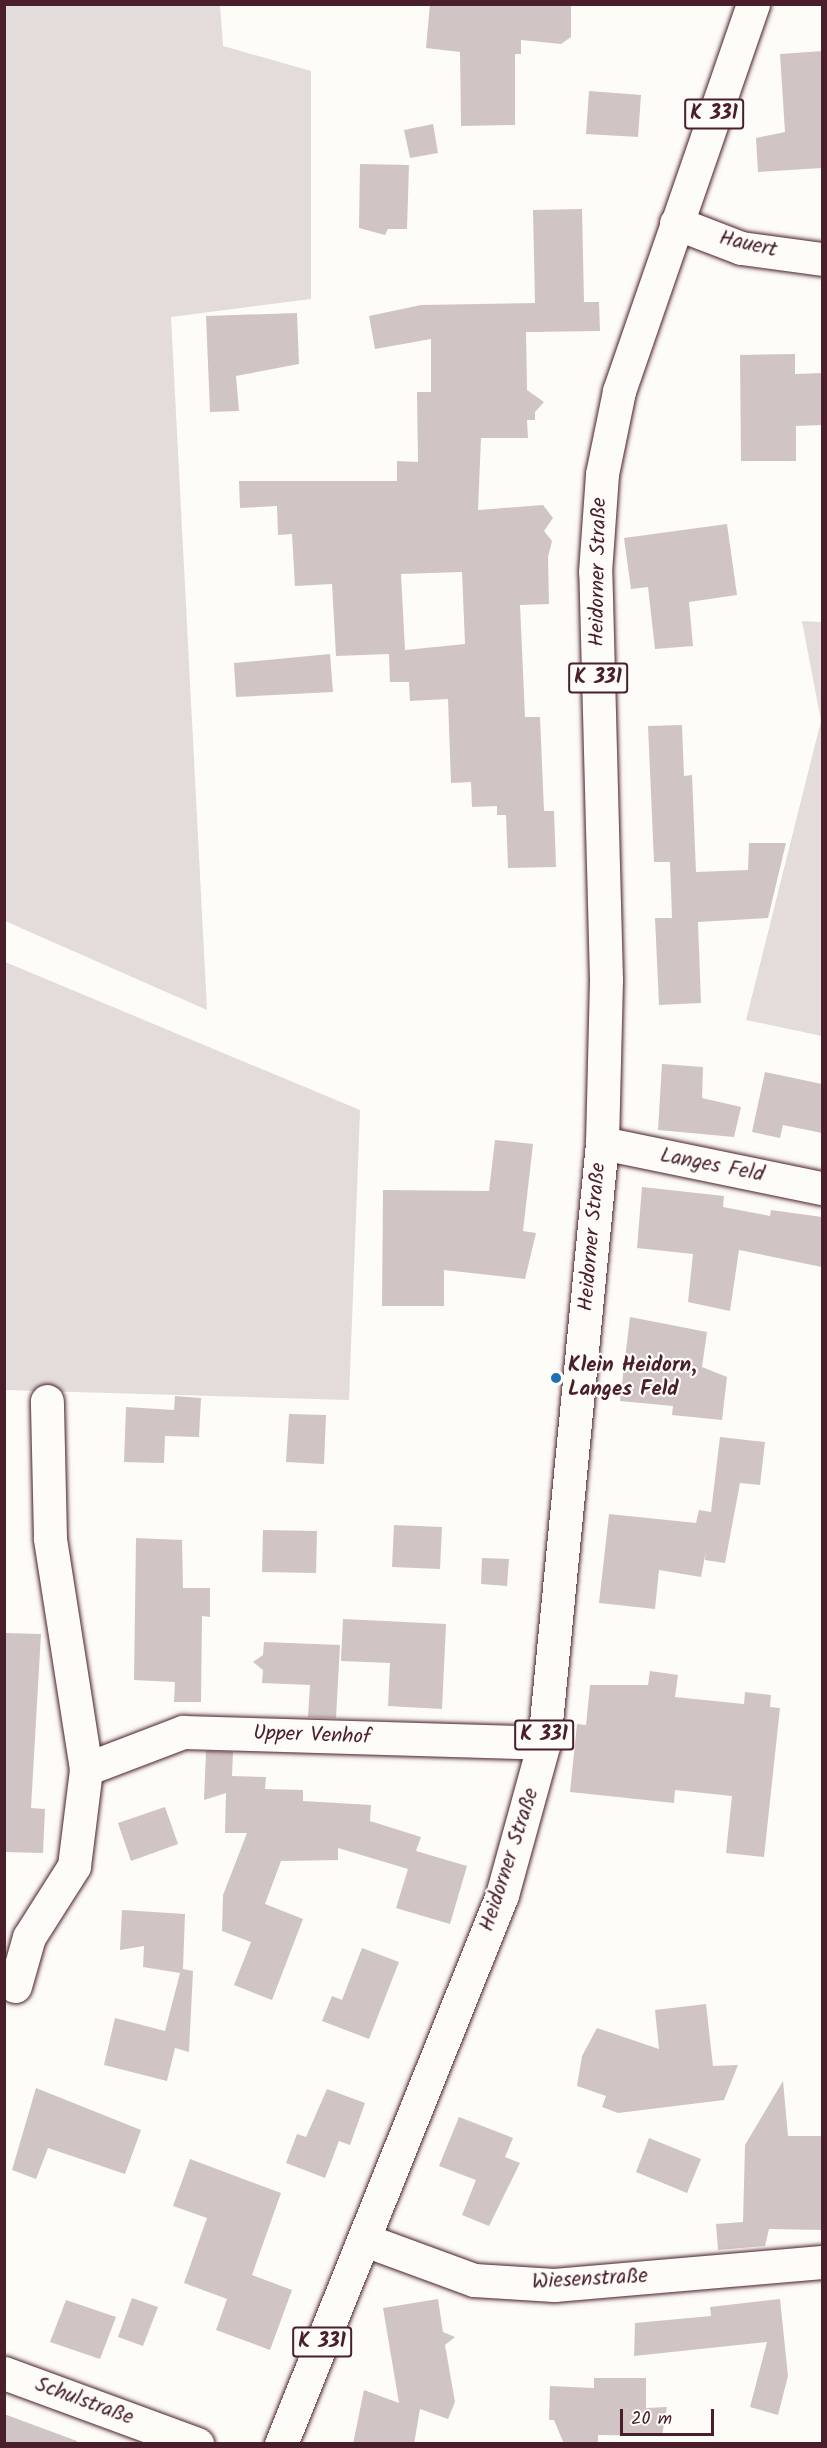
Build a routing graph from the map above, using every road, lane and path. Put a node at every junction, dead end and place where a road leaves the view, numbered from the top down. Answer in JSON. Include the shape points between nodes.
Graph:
{"nodes":[{"id":1,"x":753,"y":4,"type":"edge"},
{"id":2,"x":676,"y":223,"type":"junction"},
{"id":3,"x":822,"y":259,"type":"edge"},
{"id":4,"x":602,"y":1143,"type":"junction"},
{"id":5,"x":822,"y":1188,"type":"edge"},
{"id":6,"x":47,"y":1401,"type":"dead end"},
{"id":7,"x":544,"y":1743,"type":"junction"},
{"id":8,"x":86,"y":1769,"type":"junction"},
{"id":9,"x":15,"y":1986,"type":"dead end"},
{"id":10,"x":365,"y":2240,"type":"junction"},
{"id":11,"x":822,"y":2262,"type":"edge"},
{"id":12,"x":4,"y":2373,"type":"edge"},
{"id":13,"x":197,"y":2444,"type":"edge"},
{"id":14,"x":281,"y":2444,"type":"edge"}],
"edges":[{"from":1,"to":2,"type":"main road","name":"Heidorner Straße","number":"K 331"},
{"from":2,"to":3,"type":"main road","name":"Hauert","via":[[741,248]]},
{"from":2,"to":4,"type":"main road","name":"Heidorner Straße","number":"K 331","via":[[619,391],[602,474],[595,572],[606,980]]},
{"from":4,"to":5,"type":"main road","name":"Langes Feld"},
{"from":4,"to":7,"type":"main road","name":"Heidorner Straße","number":"K 331"},
{"from":6,"to":8,"type":"main road","via":[[50,1538]]},
{"from":7,"to":8,"type":"main road","name":"Upper Venhof","via":[[183,1732]]},
{"from":7,"to":10,"type":"main road","name":"Heidorner Straße","number":"K 331","via":[[502,1895]]},
{"from":8,"to":9,"type":"main road","via":[[74,1866],[29,1937]]},
{"from":10,"to":11,"type":"main road","name":"Wiesenstraße","via":[[474,2280],[554,2285]]},
{"from":10,"to":14,"type":"main road","name":"Heidorner Straße","number":"K 331"},
{"from":12,"to":13,"type":"main road","name":"Schulstraße"}]}
